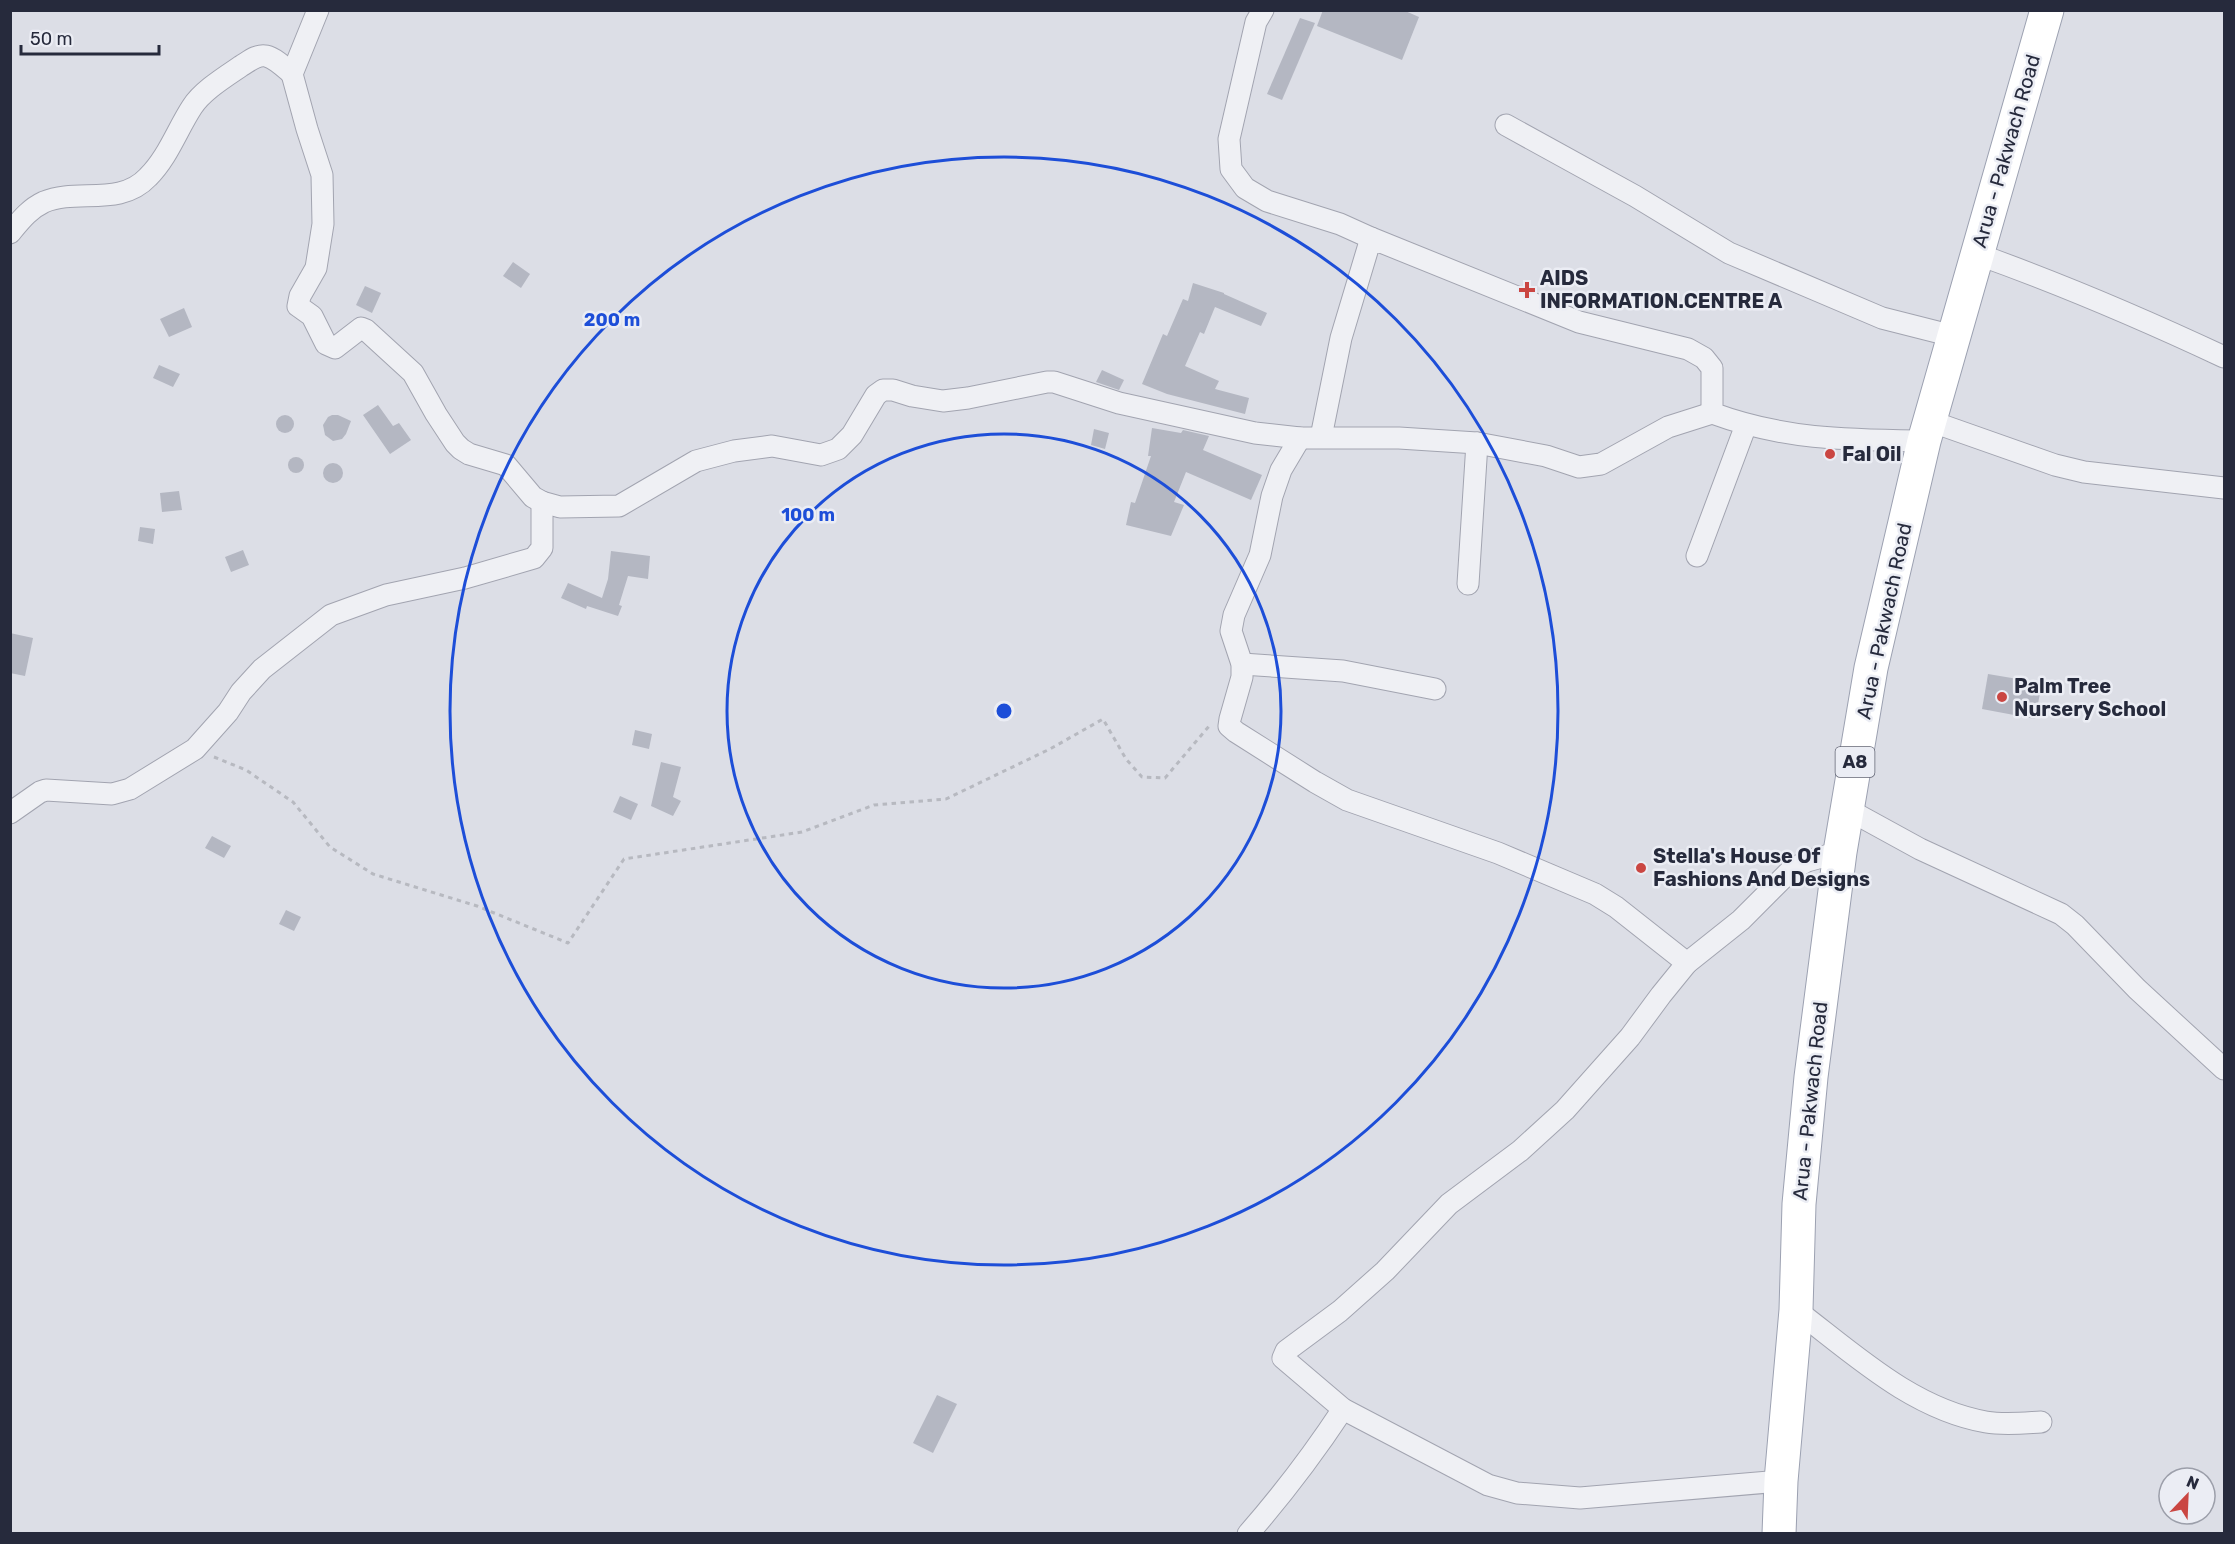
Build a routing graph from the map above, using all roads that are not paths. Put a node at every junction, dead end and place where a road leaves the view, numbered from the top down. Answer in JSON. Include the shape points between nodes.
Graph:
{"nodes":[{"id":1,"x":318,"y":10,"type":"edge"},
{"id":2,"x":1263,"y":10,"type":"edge"},
{"id":3,"x":2047,"y":10,"type":"edge"},
{"id":4,"x":292,"y":74,"type":"junction"},
{"id":5,"x":1506,"y":126,"type":"dead end"},
{"id":6,"x":10,"y":233,"type":"edge"},
{"id":7,"x":1371,"y":238,"type":"junction"},
{"id":8,"x":1977,"y":254,"type":"junction"},
{"id":9,"x":1953,"y":336,"type":"junction"},
{"id":10,"x":2224,"y":357,"type":"edge"},
{"id":11,"x":1712,"y":412,"type":"junction"},
{"id":12,"x":1746,"y":425,"type":"junction"},
{"id":13,"x":1927,"y":431,"type":"junction"},
{"id":14,"x":1310,"y":438,"type":"junction"},
{"id":15,"x":1477,"y":443,"type":"junction"},
{"id":16,"x":2224,"y":488,"type":"edge"},
{"id":17,"x":542,"y":502,"type":"junction"},
{"id":18,"x":1697,"y":556,"type":"dead end"},
{"id":19,"x":1468,"y":584,"type":"dead end"},
{"id":20,"x":1242,"y":664,"type":"junction"},
{"id":21,"x":1435,"y":689,"type":"dead end"},
{"id":22,"x":1847,"y":809,"type":"junction"},
{"id":23,"x":10,"y":813,"type":"edge"},
{"id":24,"x":1840,"y":852,"type":"junction"},
{"id":25,"x":1687,"y":963,"type":"junction"},
{"id":26,"x":2224,"y":1069,"type":"edge"},
{"id":27,"x":1796,"y":1310,"type":"junction"},
{"id":28,"x":1343,"y":1409,"type":"junction"},
{"id":29,"x":2042,"y":1422,"type":"dead end"},
{"id":30,"x":1781,"y":1481,"type":"junction"},
{"id":31,"x":1248,"y":1533,"type":"edge"},
{"id":32,"x":1779,"y":1533,"type":"edge"}],
"edges":[{"from":1,"to":4,"type":"street"},
{"from":2,"to":7,"type":"street","via":[[1256,22],[1229,139],[1232,169],[1245,188],[1267,201]]},
{"from":3,"to":8,"type":"main road","name":"Arua - Pakwach Road","number":"A8"},
{"from":4,"to":6,"type":"street","via":[[267,56],[249,61],[193,105],[146,180],[105,196],[61,197],[42,203]]},
{"from":4,"to":17,"type":"street","via":[[322,175],[323,224],[316,268],[298,306],[312,316],[330,347],[335,348],[361,328],[366,330],[413,373],[455,443],[469,454],[506,465],[530,494]]},
{"from":5,"to":9,"type":"street","via":[[1635,196],[1729,253],[1882,318]]},
{"from":7,"to":11,"type":"street","via":[[1579,322],[1688,349],[1712,368]]},
{"from":7,"to":14,"type":"street"},
{"from":8,"to":9,"type":"main road","name":"Arua - Pakwach Road","number":"A8"},
{"from":8,"to":10,"type":"street","via":[[2144,319]]},
{"from":9,"to":13,"type":"main road","name":"Arua - Pakwach Road","number":"A8"},
{"from":11,"to":12,"type":"street"},
{"from":11,"to":15,"type":"street","via":[[1668,427],[1591,466],[1579,467],[1546,456]]},
{"from":12,"to":13,"type":"street","via":[[1829,439]]},
{"from":12,"to":18,"type":"street"},
{"from":13,"to":16,"type":"street","via":[[2084,472]]},
{"from":13,"to":22,"type":"main road","name":"Arua - Pakwach Road","number":"A8","via":[[1871,668]]},
{"from":14,"to":15,"type":"street"},
{"from":14,"to":17,"type":"street","via":[[1255,433],[1119,403],[1054,382],[943,401],[883,390],[852,435],[838,449],[821,455],[772,446],[751,448],[696,461],[619,506],[560,507]]},
{"from":14,"to":20,"type":"street","via":[[1281,470],[1260,555],[1234,615],[1231,631]]},
{"from":15,"to":19,"type":"street"},
{"from":17,"to":23,"type":"street","via":[[542,548],[534,558],[386,595],[331,615],[262,669],[195,749],[129,789],[112,794],[46,790]]},
{"from":20,"to":21,"type":"street","via":[[1343,671]]},
{"from":20,"to":25,"type":"street","via":[[1229,726],[1236,732],[1347,800],[1498,853],[1595,894]]},
{"from":22,"to":24,"type":"main road","name":"Arua - Pakwach Road","number":"A8"},
{"from":22,"to":26,"type":"street","via":[[1920,849],[2061,914]]},
{"from":24,"to":25,"type":"street","via":[[1807,861],[1790,871],[1741,920]]},
{"from":24,"to":27,"type":"main road","name":"Arua - Pakwach Road","number":"A8","via":[[1800,1192]]},
{"from":25,"to":28,"type":"street","via":[[1630,1037],[1565,1110],[1520,1151],[1449,1204],[1340,1311],[1286,1351],[1286,1362]]},
{"from":27,"to":29,"type":"street","via":[[1891,1382],[1922,1400],[1985,1422]]},
{"from":27,"to":30,"type":"main road","name":"Arua - Pakwach Road","number":"A8"},
{"from":28,"to":30,"type":"street","via":[[1478,1480],[1517,1493],[1580,1498]]},
{"from":28,"to":31,"type":"street","via":[[1308,1462]]},
{"from":30,"to":32,"type":"main road","name":"Arua - Pakwach Road","number":"A8"}]}
